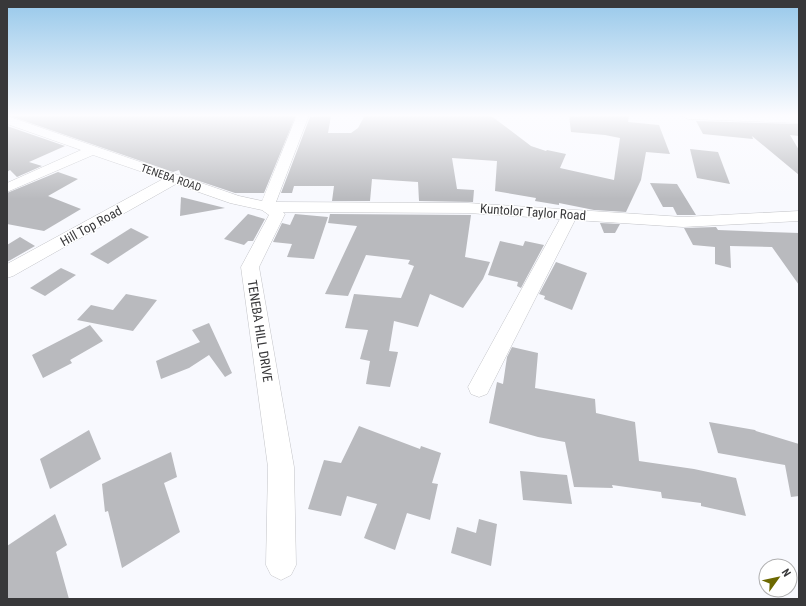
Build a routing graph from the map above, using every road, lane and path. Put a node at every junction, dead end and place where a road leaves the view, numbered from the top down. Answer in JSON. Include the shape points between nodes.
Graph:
{"nodes":[{"id":1,"x":73,"y":143,"type":"edge"},
{"id":2,"x":292,"y":143,"type":"edge"},
{"id":3,"x":92,"y":150,"type":"junction"},
{"id":4,"x":174,"y":179,"type":"junction"},
{"id":5,"x":7,"y":188,"type":"edge"},
{"id":6,"x":267,"y":207,"type":"junction"},
{"id":7,"x":570,"y":215,"type":"junction"},
{"id":8,"x":799,"y":216,"type":"edge"},
{"id":9,"x":7,"y":272,"type":"edge"},
{"id":10,"x":479,"y":387,"type":"dead end"},
{"id":11,"x":281,"y":565,"type":"dead end"}],
"edges":[{"from":1,"to":3,"type":"street","name":"TENEBA ROAD"},
{"from":2,"to":6,"type":"street"},
{"from":3,"to":4,"type":"street","name":"TENEBA ROAD"},
{"from":3,"to":5,"type":"street"},
{"from":4,"to":6,"type":"street","name":"TENEBA ROAD","via":[[234,200]]},
{"from":4,"to":9,"type":"street","name":"Hill Top Road"},
{"from":6,"to":7,"type":"street","name":"Kuntolor Taylor Road","via":[[468,208]]},
{"from":6,"to":11,"type":"street","name":"TENEBA HILL DRIVE","via":[[277,214],[250,267],[281,468]]},
{"from":7,"to":8,"type":"street","name":"Kuntolor Taylor Road","via":[[683,222]]},
{"from":7,"to":10,"type":"street"}]}
